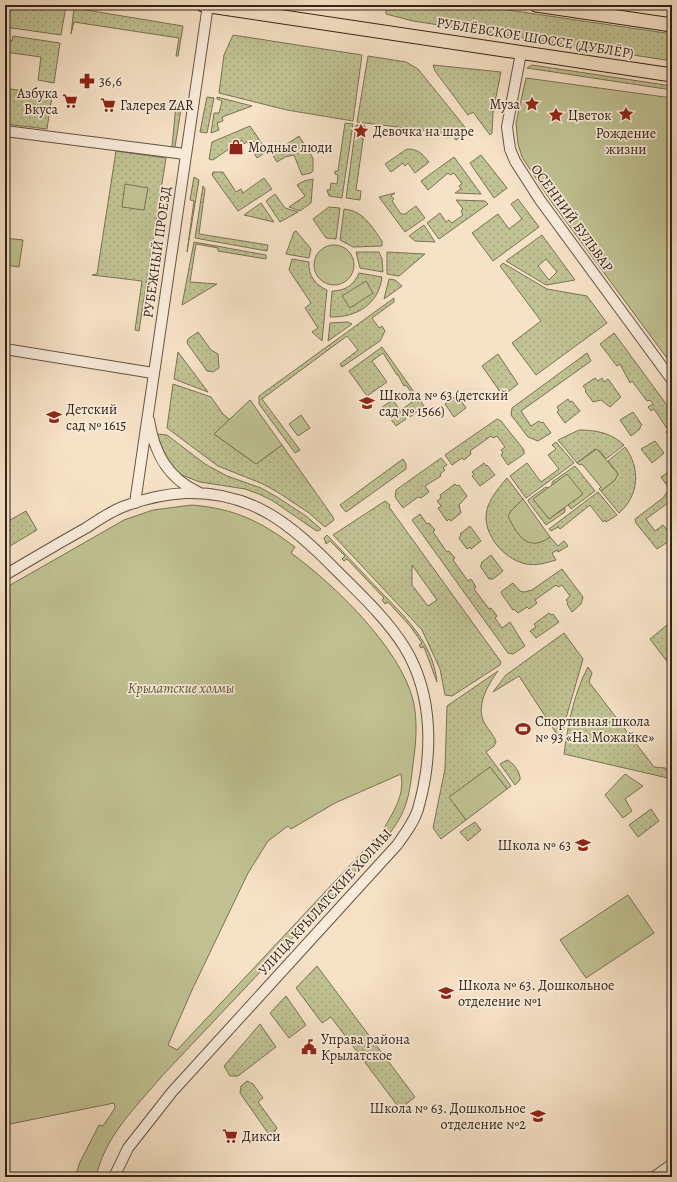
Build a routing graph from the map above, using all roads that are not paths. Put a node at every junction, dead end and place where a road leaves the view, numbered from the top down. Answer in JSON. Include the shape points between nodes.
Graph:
{"nodes":[{"id":1,"x":207,"y":5,"type":"edge"},
{"id":2,"x":536,"y":5,"type":"edge"},
{"id":3,"x":672,"y":25,"type":"edge"},
{"id":4,"x":521,"y":53,"type":"junction"},
{"id":5,"x":672,"y":75,"type":"edge"},
{"id":6,"x":5,"y":131,"type":"edge"},
{"id":7,"x":185,"y":154,"type":"junction"},
{"id":8,"x":5,"y":348,"type":"edge"},
{"id":9,"x":153,"y":373,"type":"junction"},
{"id":10,"x":672,"y":380,"type":"edge"},
{"id":11,"x":148,"y":412,"type":"junction"},
{"id":12,"x":201,"y":494,"type":"junction"},
{"id":13,"x":135,"y":503,"type":"junction"},
{"id":14,"x":5,"y":575,"type":"edge"},
{"id":15,"x":672,"y":1164,"type":"edge"},
{"id":16,"x":114,"y":1177,"type":"edge"},
{"id":17,"x":654,"y":1177,"type":"edge"}],
"edges":[{"from":1,"to":4,"type":"main road","name":"РУБЛЁВСКОЕ ШОССЕ (ДУБЛЁР)"},
{"from":1,"to":7,"type":"street","name":"РУБЕЖНЫЙ ПРОЕЗД"},
{"from":2,"to":3,"type":"main road"},
{"from":4,"to":5,"type":"main road","name":"РУБЛЁВСКОЕ ШОССЕ (ДУБЛЁР)"},
{"from":4,"to":10,"type":"street","name":"ОСЕННИЙ БУЛЬВАР","via":[[507,127],[514,160],[540,200]]},
{"from":6,"to":7,"type":"street"},
{"from":7,"to":9,"type":"street","name":"РУБЕЖНЫЙ ПРОЕЗД"},
{"from":8,"to":9,"type":"street"},
{"from":9,"to":11,"type":"street","name":"РУБЕЖНЫЙ ПРОЕЗД"},
{"from":11,"to":12,"type":"street","via":[[154,442],[162,461],[180,481]]},
{"from":11,"to":13,"type":"street","name":"РУБЕЖНЫЙ ПРОЕЗД"},
{"from":12,"to":13,"type":"street","name":"УЛИЦА КРЫЛАТСКИЕ ХОЛМЫ","via":[[173,494]]},
{"from":12,"to":16,"type":"street","name":"УЛИЦА КРЫЛАТСКИЕ ХОЛМЫ","via":[[248,503],[290,526],[390,627],[409,655],[423,689],[428,724],[427,768],[418,810],[397,845],[172,1092],[128,1148]]},
{"from":13,"to":14,"type":"street","name":"УЛИЦА КРЫЛАТСКИЕ ХОЛМЫ","via":[[113,511]]},
{"from":15,"to":17,"type":"street"}]}
